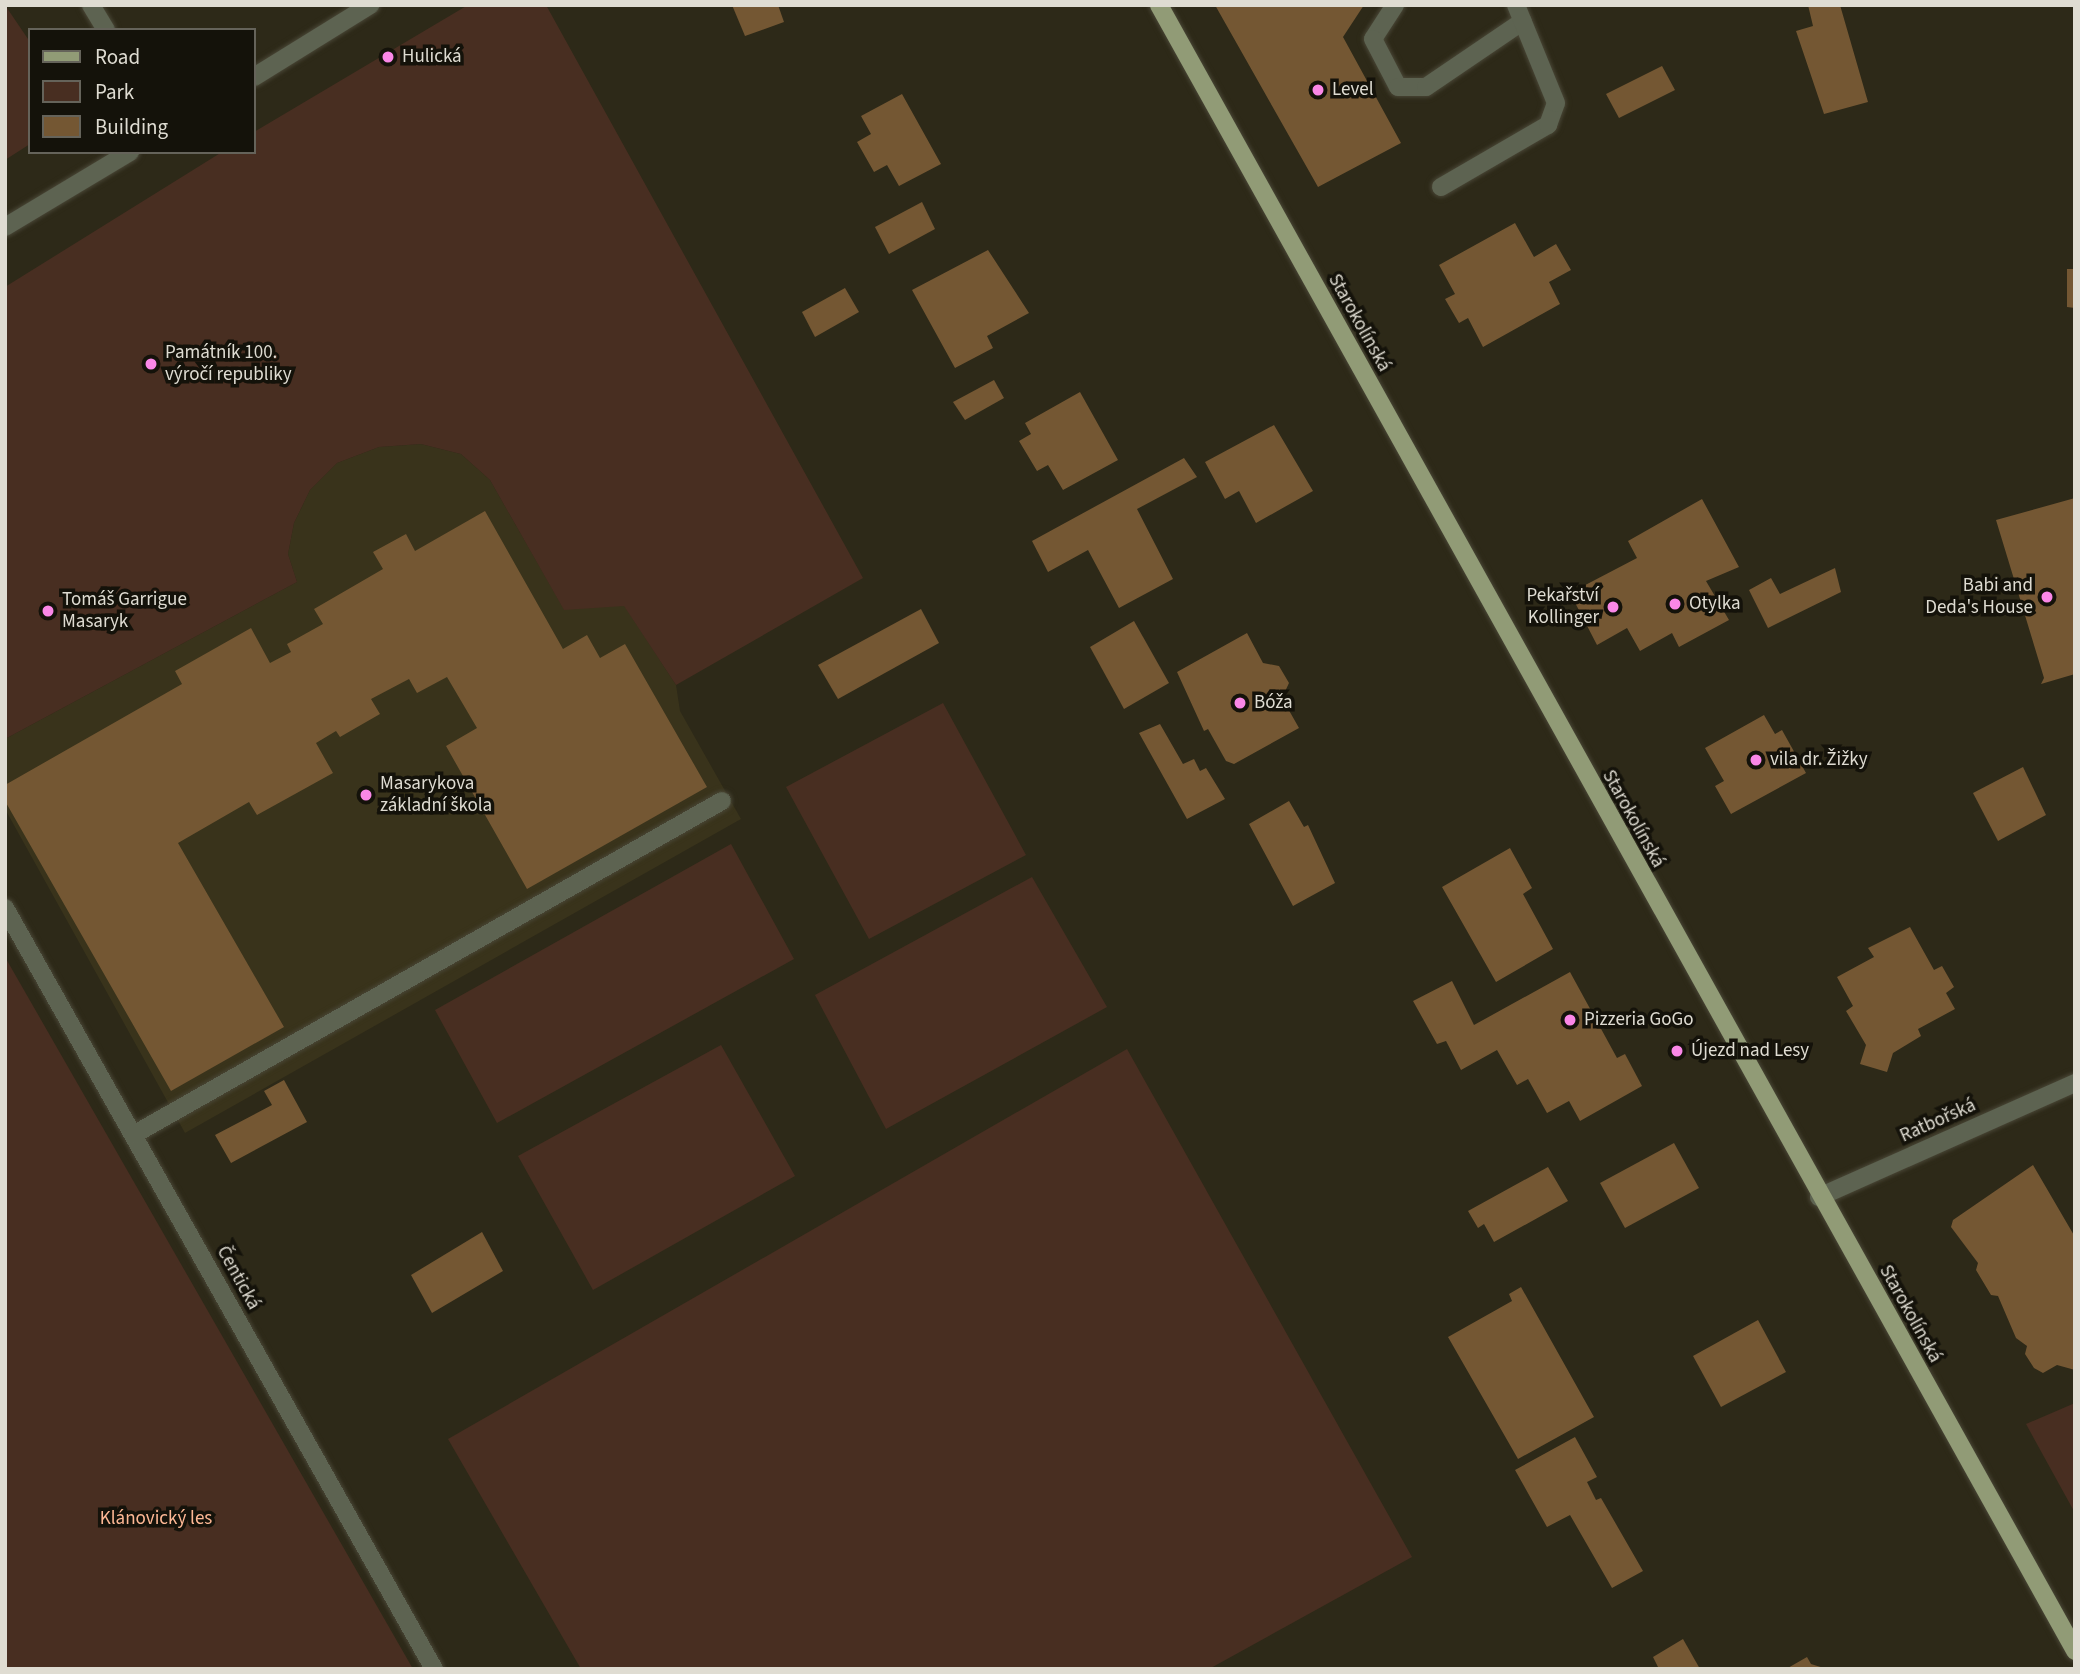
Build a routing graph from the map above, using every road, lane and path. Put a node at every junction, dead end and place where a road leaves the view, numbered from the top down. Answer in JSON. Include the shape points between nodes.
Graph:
{"nodes":[{"id":1,"x":91,"y":5,"type":"edge"},
{"id":2,"x":370,"y":5,"type":"edge"},
{"id":3,"x":1158,"y":5,"type":"edge"},
{"id":4,"x":1395,"y":5,"type":"edge"},
{"id":5,"x":1519,"y":13,"type":"edge"},
{"id":6,"x":105,"y":28,"type":"edge"},
{"id":7,"x":256,"y":76,"type":"edge"},
{"id":8,"x":127,"y":154,"type":"edge"},
{"id":9,"x":1441,"y":187,"type":"dead end"},
{"id":10,"x":5,"y":227,"type":"edge"},
{"id":11,"x":722,"y":801,"type":"dead end"},
{"id":12,"x":5,"y":908,"type":"edge"},
{"id":13,"x":2075,"y":1083,"type":"edge"},
{"id":14,"x":133,"y":1135,"type":"junction"},
{"id":15,"x":1819,"y":1197,"type":"junction"},
{"id":16,"x":2075,"y":1651,"type":"edge"},
{"id":17,"x":434,"y":1669,"type":"edge"}],
"edges":[{"from":1,"to":6,"type":"street"},
{"from":2,"to":7,"type":"street"},
{"from":3,"to":15,"type":"main road","name":"Starokolínská"},
{"from":4,"to":5,"type":"street","via":[[1373,39],[1398,87],[1426,87]]},
{"from":5,"to":9,"type":"street","via":[[1556,103],[1548,125]]},
{"from":8,"to":10,"type":"street"},
{"from":11,"to":14,"type":"street"},
{"from":12,"to":14,"type":"street","name":"Čentická"},
{"from":13,"to":15,"type":"street","name":"Ratbořská"},
{"from":14,"to":17,"type":"street","name":"Čentická"},
{"from":15,"to":16,"type":"main road","name":"Starokolínská"}]}
